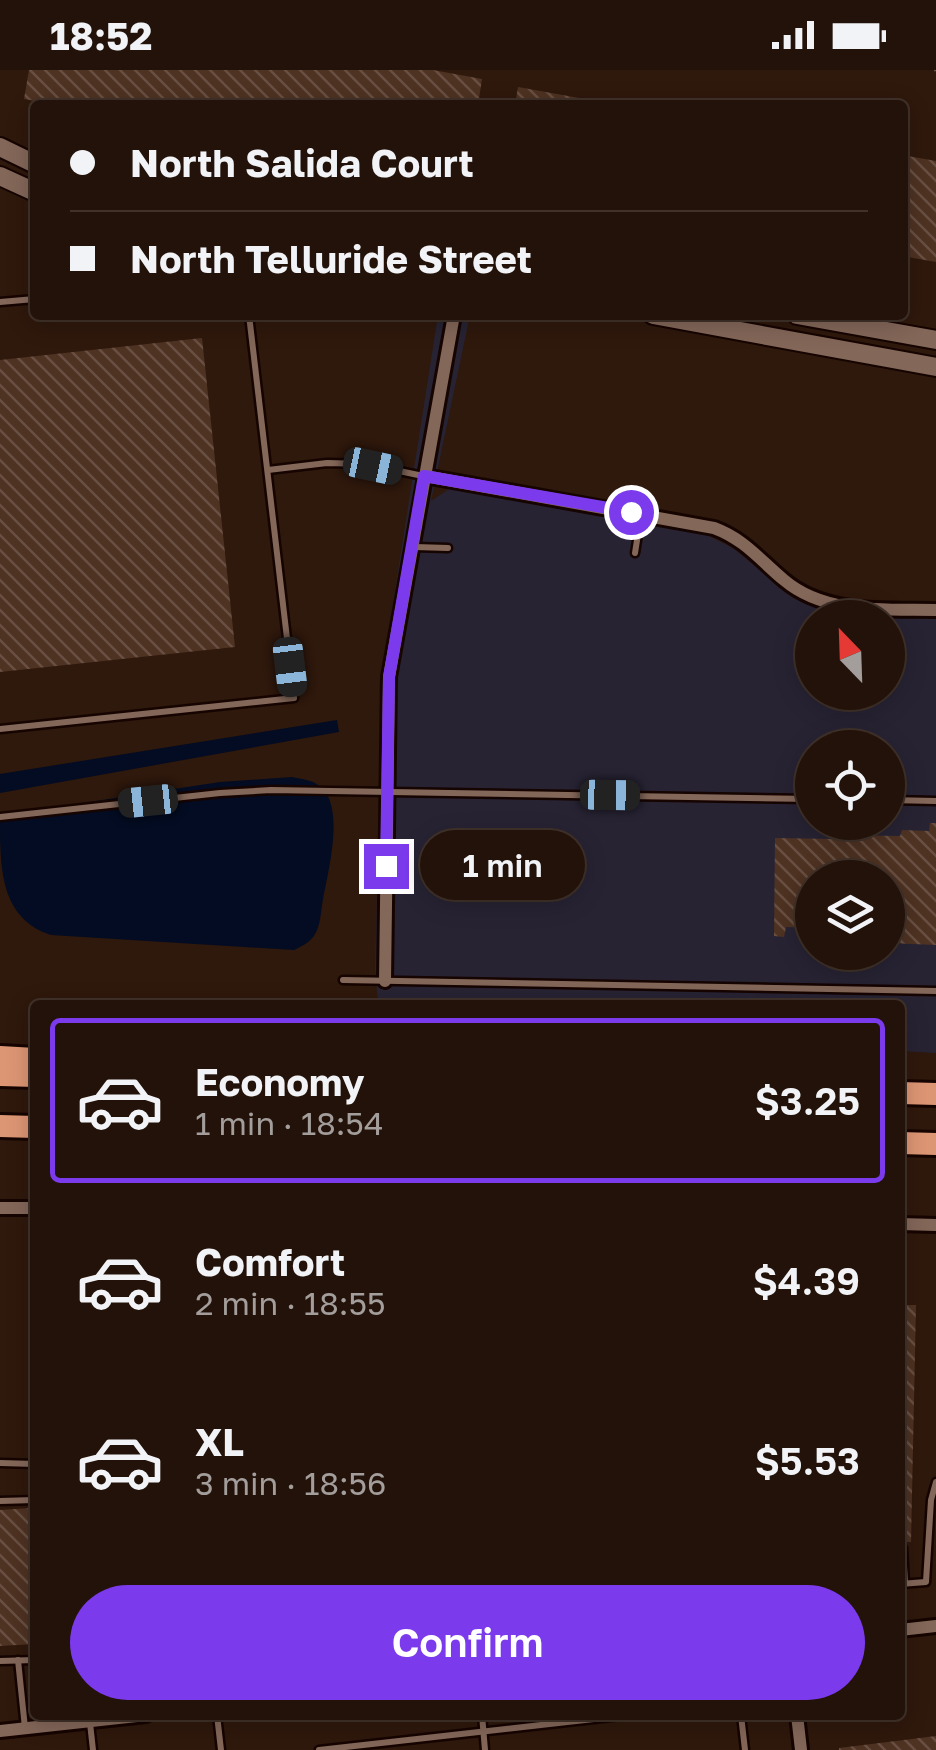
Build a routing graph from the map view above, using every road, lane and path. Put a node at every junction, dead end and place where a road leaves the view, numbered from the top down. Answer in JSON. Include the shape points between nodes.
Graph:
{"nodes":[{"id":1,"x":0,"y":146,"type":"edge"},
{"id":2,"x":30,"y":161,"type":"edge"},
{"id":3,"x":0,"y":176,"type":"edge"},
{"id":4,"x":30,"y":190,"type":"edge"},
{"id":5,"x":30,"y":299,"type":"edge"},
{"id":6,"x":0,"y":302,"type":"edge"},
{"id":7,"x":251,"y":320,"type":"edge"},
{"id":8,"x":453,"y":320,"type":"edge"},
{"id":9,"x":680,"y":320,"type":"edge"},
{"id":10,"x":825,"y":320,"type":"edge"},
{"id":11,"x":936,"y":340,"type":"edge"},
{"id":12,"x":936,"y":367,"type":"edge"},
{"id":13,"x":267,"y":470,"type":"junction"},
{"id":14,"x":424,"y":476,"type":"junction"},
{"id":15,"x":641,"y":514,"type":"junction"},
{"id":16,"x":412,"y":546,"type":"junction"},
{"id":17,"x":448,"y":548,"type":"dead end"},
{"id":18,"x":635,"y":553,"type":"dead end"},
{"id":19,"x":818,"y":600,"type":"edge"},
{"id":20,"x":936,"y":610,"type":"edge"},
{"id":21,"x":905,"y":611,"type":"edge"},
{"id":22,"x":0,"y":730,"type":"edge"},
{"id":23,"x":388,"y":790,"type":"junction"},
{"id":24,"x":795,"y":799,"type":"edge"},
{"id":25,"x":905,"y":800,"type":"edge"},
{"id":26,"x":936,"y":801,"type":"edge"},
{"id":27,"x":0,"y":817,"type":"edge"},
{"id":28,"x":343,"y":980,"type":"dead end"},
{"id":29,"x":385,"y":981,"type":"junction"},
{"id":30,"x":936,"y":991,"type":"edge"},
{"id":31,"x":0,"y":1056,"type":"edge"},
{"id":32,"x":30,"y":1059,"type":"edge"},
{"id":33,"x":0,"y":1075,"type":"edge"},
{"id":34,"x":30,"y":1076,"type":"edge"},
{"id":35,"x":905,"y":1093,"type":"edge"},
{"id":36,"x":936,"y":1094,"type":"edge"},
{"id":37,"x":0,"y":1130,"type":"edge"},
{"id":38,"x":30,"y":1130,"type":"edge"},
{"id":39,"x":905,"y":1143,"type":"edge"},
{"id":40,"x":936,"y":1144,"type":"edge"},
{"id":41,"x":0,"y":1208,"type":"edge"},
{"id":42,"x":30,"y":1208,"type":"edge"},
{"id":43,"x":905,"y":1224,"type":"edge"},
{"id":44,"x":936,"y":1225,"type":"edge"},
{"id":45,"x":0,"y":1463,"type":"edge"},
{"id":46,"x":30,"y":1464,"type":"edge"},
{"id":47,"x":936,"y":1482,"type":"edge"},
{"id":48,"x":30,"y":1500,"type":"edge"},
{"id":49,"x":0,"y":1501,"type":"edge"},
{"id":50,"x":905,"y":1584,"type":"edge"},
{"id":51,"x":936,"y":1626,"type":"edge"},
{"id":52,"x":905,"y":1629,"type":"edge"},
{"id":53,"x":18,"y":1660,"type":"junction"},
{"id":54,"x":30,"y":1660,"type":"edge"},
{"id":55,"x":0,"y":1661,"type":"edge"},
{"id":56,"x":99,"y":1720,"type":"edge"},
{"id":57,"x":217,"y":1720,"type":"edge"},
{"id":58,"x":482,"y":1720,"type":"edge"},
{"id":59,"x":585,"y":1720,"type":"edge"},
{"id":60,"x":742,"y":1720,"type":"edge"},
{"id":61,"x":798,"y":1720,"type":"edge"},
{"id":62,"x":90,"y":1721,"type":"junction"},
{"id":63,"x":25,"y":1728,"type":"junction"},
{"id":64,"x":0,"y":1731,"type":"edge"},
{"id":65,"x":483,"y":1732,"type":"junction"},
{"id":66,"x":94,"y":1750,"type":"edge"},
{"id":67,"x":221,"y":1750,"type":"edge"},
{"id":68,"x":319,"y":1750,"type":"edge"},
{"id":69,"x":485,"y":1750,"type":"edge"},
{"id":70,"x":746,"y":1750,"type":"edge"},
{"id":71,"x":801,"y":1750,"type":"edge"}],
"edges":[{"from":1,"to":2,"type":"street"},
{"from":3,"to":4,"type":"street"},
{"from":5,"to":6,"type":"lane"},
{"from":7,"to":13,"type":"lane"},
{"from":8,"to":14,"type":"street"},
{"from":9,"to":12,"type":"street"},
{"from":10,"to":11,"type":"street"},
{"from":13,"to":14,"type":"lane","via":[[366,464]]},
{"from":13,"to":22,"type":"lane","via":[[294,698]]},
{"from":14,"to":15,"type":"street"},
{"from":14,"to":16,"type":"street"},
{"from":15,"to":18,"type":"lane"},
{"from":15,"to":19,"type":"street","via":[[729,533]]},
{"from":16,"to":17,"type":"lane"},
{"from":16,"to":23,"type":"street","via":[[389,677]]},
{"from":20,"to":21,"type":"street"},
{"from":23,"to":24,"type":"lane"},
{"from":23,"to":27,"type":"lane","via":[[220,792]]},
{"from":23,"to":29,"type":"street"},
{"from":25,"to":26,"type":"lane"},
{"from":28,"to":29,"type":"lane"},
{"from":29,"to":30,"type":"lane"},
{"from":31,"to":32,"type":"highway"},
{"from":33,"to":34,"type":"highway"},
{"from":35,"to":36,"type":"highway"},
{"from":37,"to":38,"type":"highway"},
{"from":39,"to":40,"type":"highway"},
{"from":41,"to":42,"type":"street"},
{"from":43,"to":44,"type":"street"},
{"from":45,"to":46,"type":"lane"},
{"from":47,"to":50,"type":"lane","via":[[926,1582]]},
{"from":48,"to":49,"type":"lane"},
{"from":51,"to":52,"type":"street"},
{"from":53,"to":54,"type":"lane"},
{"from":53,"to":55,"type":"lane"},
{"from":53,"to":63,"type":"lane"},
{"from":56,"to":62,"type":"street"},
{"from":57,"to":67,"type":"lane"},
{"from":58,"to":65,"type":"lane"},
{"from":59,"to":65,"type":"lane"},
{"from":60,"to":70,"type":"lane"},
{"from":61,"to":71,"type":"street"},
{"from":62,"to":63,"type":"street"},
{"from":62,"to":66,"type":"lane"},
{"from":63,"to":64,"type":"street"},
{"from":65,"to":68,"type":"lane"},
{"from":65,"to":69,"type":"lane"}]}
